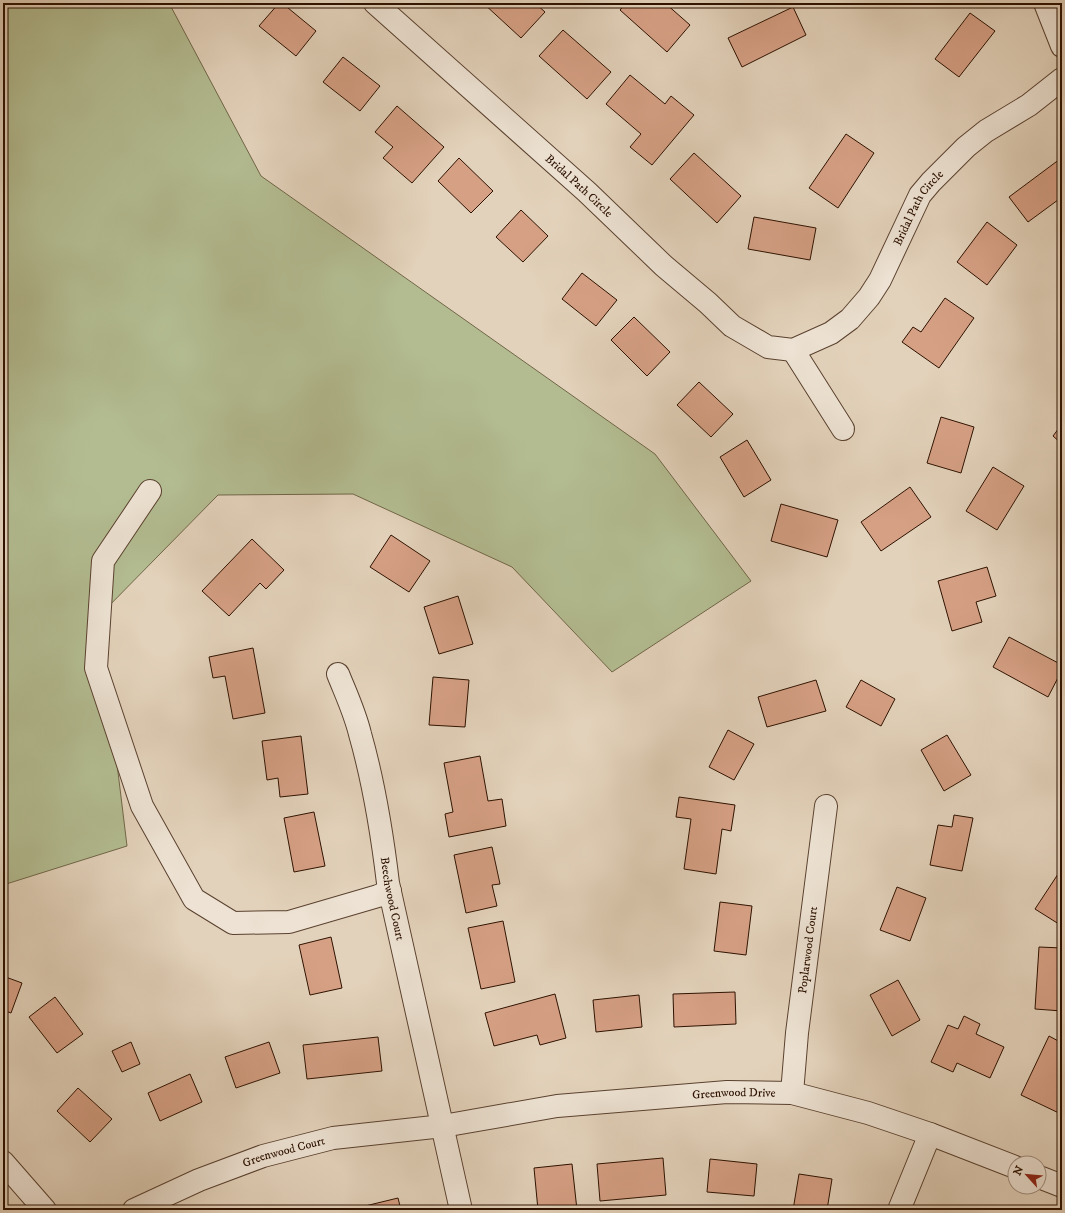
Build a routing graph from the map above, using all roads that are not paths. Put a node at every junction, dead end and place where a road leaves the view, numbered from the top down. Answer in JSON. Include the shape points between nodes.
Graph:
{"nodes":[{"id":1,"x":375,"y":3,"type":"edge"},
{"id":2,"x":1045,"y":3,"type":"edge"},
{"id":3,"x":1062,"y":46,"type":"edge"},
{"id":4,"x":1062,"y":79,"type":"edge"},
{"id":5,"x":793,"y":350,"type":"junction"},
{"id":6,"x":843,"y":429,"type":"dead end"},
{"id":7,"x":150,"y":491,"type":"dead end"},
{"id":8,"x":338,"y":674,"type":"dead end"},
{"id":9,"x":826,"y":806,"type":"dead end"},
{"id":10,"x":390,"y":891,"type":"junction"},
{"id":11,"x":792,"y":1093,"type":"junction"},
{"id":12,"x":443,"y":1126,"type":"junction"},
{"id":13,"x":930,"y":1134,"type":"junction"},
{"id":14,"x":3,"y":1162,"type":"edge"},
{"id":15,"x":1007,"y":1164,"type":"edge"},
{"id":16,"x":1047,"y":1180,"type":"edge"},
{"id":17,"x":1062,"y":1186,"type":"edge"},
{"id":18,"x":45,"y":1210,"type":"edge"},
{"id":19,"x":134,"y":1210,"type":"edge"},
{"id":20,"x":461,"y":1210,"type":"edge"},
{"id":21,"x":899,"y":1210,"type":"edge"}],
"edges":[{"from":1,"to":5,"type":"street","name":"Bridal Path Circle","via":[[587,192],[664,266],[732,326],[768,347]]},
{"from":2,"to":3,"type":"street"},
{"from":4,"to":5,"type":"street","name":"Bridal Path Circle","via":[[1029,105],[986,131],[961,152],[920,196],[880,280],[865,302],[850,319],[831,333]]},
{"from":5,"to":6,"type":"street"},
{"from":7,"to":10,"type":"street","via":[[103,561],[96,668],[142,806],[194,899],[233,923],[289,922]]},
{"from":8,"to":10,"type":"street","name":"Beechwood Court","via":[[360,733],[371,777]]},
{"from":9,"to":11,"type":"street","name":"Poplarwood Court","via":[[797,1033]]},
{"from":10,"to":12,"type":"street","name":"Beechwood Court"},
{"from":11,"to":12,"type":"street","name":"Greenwood Drive","via":[[727,1092],[616,1100],[557,1106]]},
{"from":11,"to":13,"type":"street","name":"Greenwood Drive","via":[[868,1113]]},
{"from":12,"to":19,"type":"street","name":"Greenwood Court","via":[[333,1138],[263,1156],[199,1180]]},
{"from":12,"to":20,"type":"street","name":"Beechwood Court"},
{"from":13,"to":15,"type":"street","name":"Greenwood Drive"},
{"from":13,"to":21,"type":"street"},
{"from":14,"to":18,"type":"street"},
{"from":16,"to":17,"type":"street"}]}
